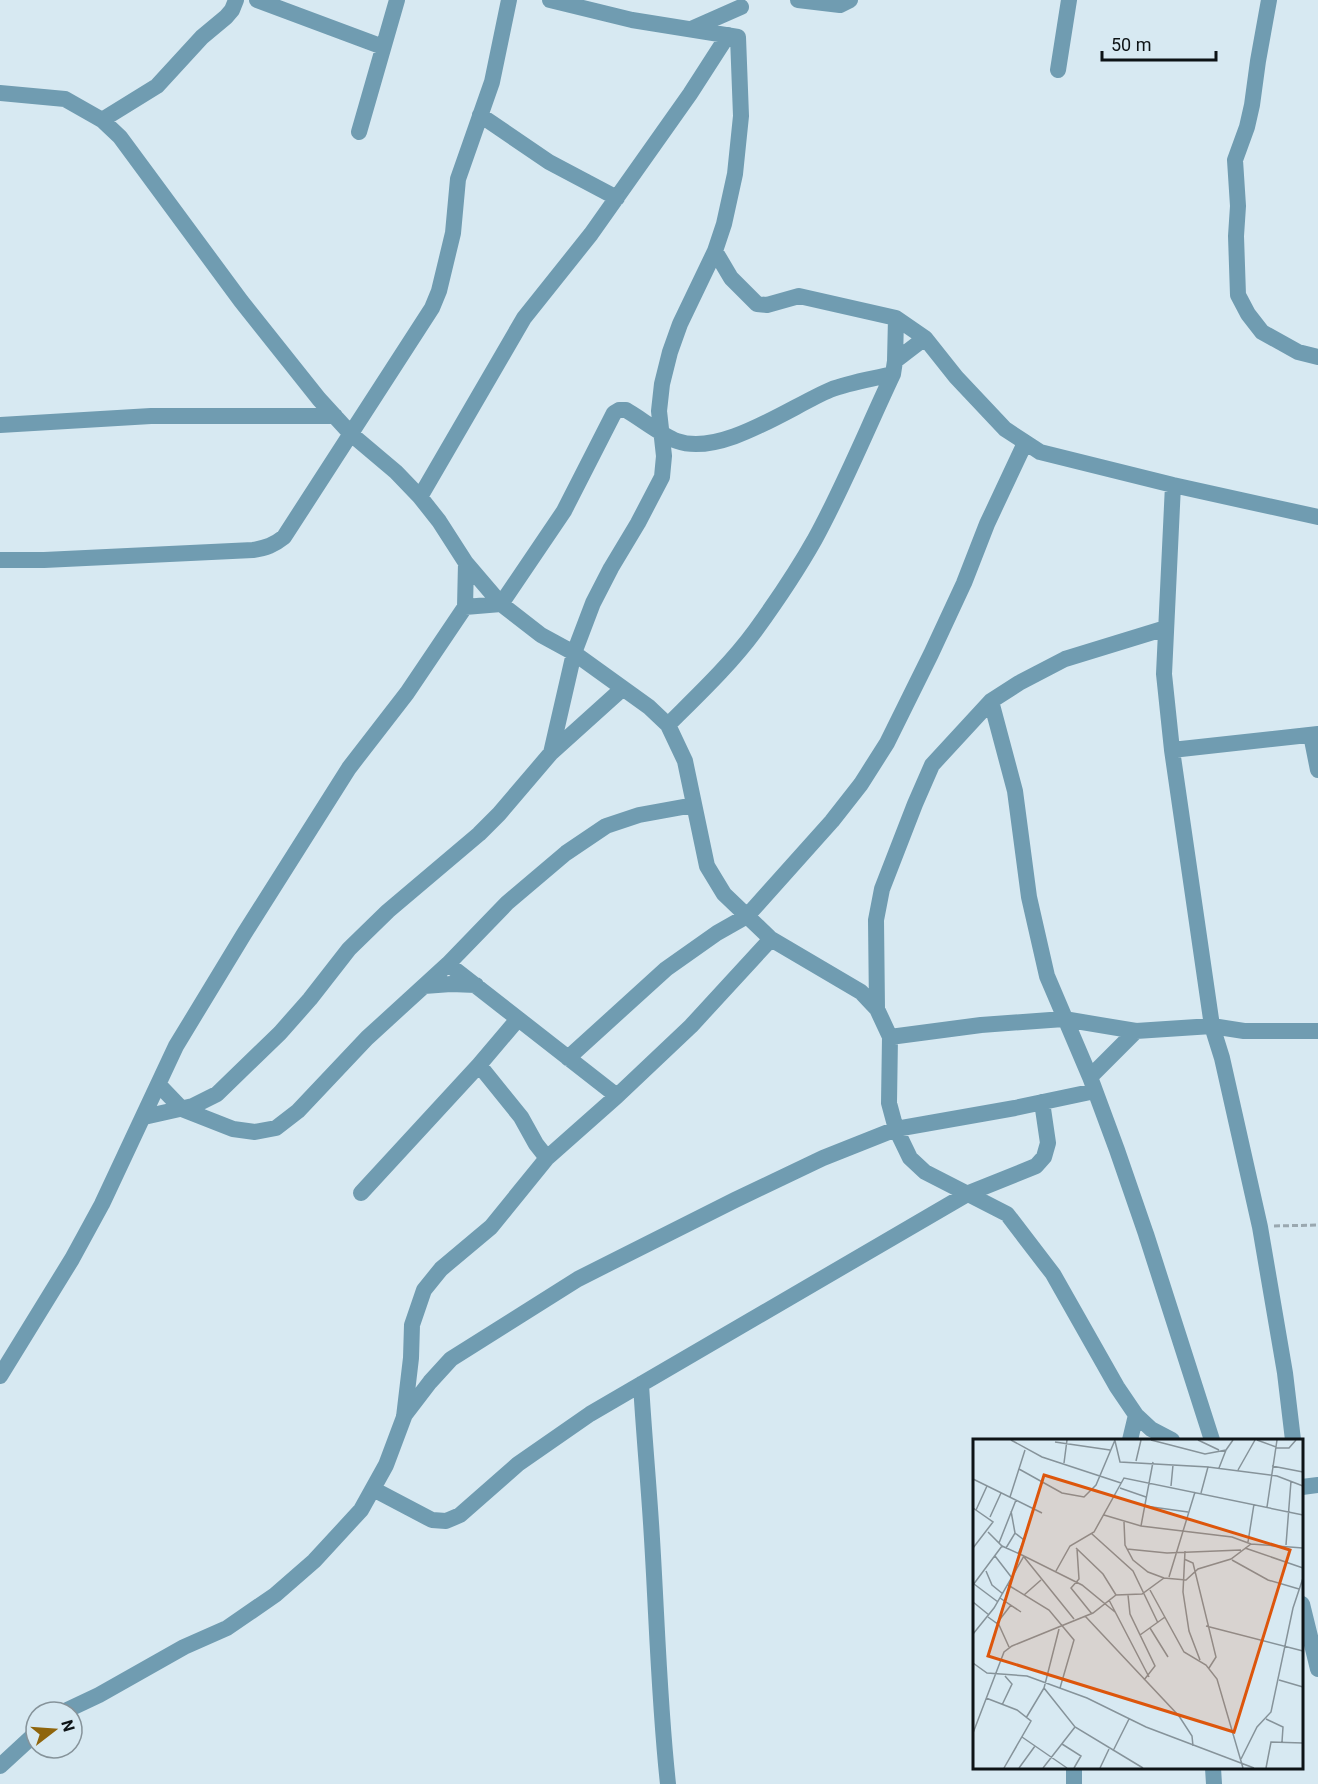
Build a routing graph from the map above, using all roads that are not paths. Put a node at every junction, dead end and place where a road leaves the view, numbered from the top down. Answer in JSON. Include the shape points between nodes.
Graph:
{"nodes":[{"id":1,"x":236,"y":0,"type":"edge"},
{"id":2,"x":257,"y":0,"type":"edge"},
{"id":3,"x":397,"y":0,"type":"edge"},
{"id":4,"x":509,"y":0,"type":"edge"},
{"id":5,"x":798,"y":0,"type":"edge"},
{"id":6,"x":850,"y":0,"type":"edge"},
{"id":7,"x":1069,"y":0,"type":"edge"},
{"id":8,"x":1269,"y":0,"type":"edge"},
{"id":9,"x":561,"y":1,"type":"edge"},
{"id":10,"x":742,"y":4,"type":"edge"},
{"id":11,"x":690,"y":30,"type":"junction"},
{"id":12,"x":733,"y":36,"type":"junction"},
{"id":13,"x":383,"y":47,"type":"junction"},
{"id":14,"x":1058,"y":70,"type":"dead end"},
{"id":15,"x":0,"y":93,"type":"edge"},
{"id":16,"x":480,"y":115,"type":"junction"},
{"id":17,"x":102,"y":120,"type":"junction"},
{"id":18,"x":359,"y":132,"type":"dead end"},
{"id":19,"x":617,"y":198,"type":"junction"},
{"id":20,"x":715,"y":251,"type":"junction"},
{"id":21,"x":704,"y":276,"type":"junction"},
{"id":22,"x":731,"y":278,"type":"junction"},
{"id":23,"x":896,"y":318,"type":"junction"},
{"id":24,"x":925,"y":338,"type":"junction"},
{"id":25,"x":1318,"y":357,"type":"edge"},
{"id":26,"x":894,"y":367,"type":"junction"},
{"id":27,"x":335,"y":416,"type":"junction"},
{"id":28,"x":0,"y":425,"type":"edge"},
{"id":29,"x":660,"y":431,"type":"junction"},
{"id":30,"x":351,"y":434,"type":"junction"},
{"id":31,"x":1024,"y":443,"type":"junction"},
{"id":32,"x":1173,"y":485,"type":"junction"},
{"id":33,"x":420,"y":497,"type":"junction"},
{"id":34,"x":1318,"y":517,"type":"edge"},
{"id":35,"x":0,"y":560,"type":"edge"},
{"id":36,"x":466,"y":563,"type":"junction"},
{"id":37,"x":501,"y":604,"type":"junction"},
{"id":38,"x":465,"y":607,"type":"junction"},
{"id":39,"x":1166,"y":628,"type":"junction"},
{"id":40,"x":574,"y":653,"type":"junction"},
{"id":41,"x":622,"y":689,"type":"junction"},
{"id":42,"x":991,"y":701,"type":"junction"},
{"id":43,"x":668,"y":725,"type":"junction"},
{"id":44,"x":1315,"y":734,"type":"edge"},
{"id":45,"x":1172,"y":750,"type":"junction"},
{"id":46,"x":551,"y":753,"type":"junction"},
{"id":47,"x":1318,"y":770,"type":"edge"},
{"id":48,"x":694,"y":805,"type":"junction"},
{"id":49,"x":747,"y":916,"type":"junction"},
{"id":50,"x":771,"y":939,"type":"junction"},
{"id":51,"x":448,"y":963,"type":"junction"},
{"id":52,"x":476,"y":985,"type":"junction"},
{"id":53,"x":424,"y":986,"type":"junction"},
{"id":54,"x":877,"y":1009,"type":"junction"},
{"id":55,"x":518,"y":1019,"type":"junction"},
{"id":56,"x":1064,"y":1019,"type":"junction"},
{"id":57,"x":1212,"y":1026,"type":"junction"},
{"id":58,"x":1136,"y":1031,"type":"junction"},
{"id":59,"x":1244,"y":1031,"type":"junction"},
{"id":60,"x":1318,"y":1031,"type":"edge"},
{"id":61,"x":890,"y":1037,"type":"junction"},
{"id":62,"x":568,"y":1058,"type":"junction"},
{"id":63,"x":1222,"y":1058,"type":"junction"},
{"id":64,"x":479,"y":1065,"type":"junction"},
{"id":65,"x":1092,"y":1084,"type":"junction"},
{"id":66,"x":159,"y":1085,"type":"junction"},
{"id":67,"x":617,"y":1096,"type":"junction"},
{"id":68,"x":1042,"y":1102,"type":"junction"},
{"id":69,"x":182,"y":1109,"type":"junction"},
{"id":70,"x":144,"y":1117,"type":"junction"},
{"id":71,"x":896,"y":1129,"type":"junction"},
{"id":72,"x":548,"y":1158,"type":"junction"},
{"id":73,"x":361,"y":1193,"type":"dead end"},
{"id":74,"x":969,"y":1193,"type":"junction"},
{"id":75,"x":0,"y":1376,"type":"edge"},
{"id":76,"x":641,"y":1384,"type":"junction"},
{"id":77,"x":1136,"y":1415,"type":"junction"},
{"id":78,"x":404,"y":1417,"type":"junction"},
{"id":79,"x":1130,"y":1439,"type":"edge"},
{"id":80,"x":1170,"y":1439,"type":"edge"},
{"id":81,"x":1212,"y":1439,"type":"edge"},
{"id":82,"x":1293,"y":1439,"type":"edge"},
{"id":83,"x":1318,"y":1485,"type":"edge"},
{"id":84,"x":1303,"y":1487,"type":"edge"},
{"id":85,"x":373,"y":1489,"type":"junction"},
{"id":86,"x":1303,"y":1608,"type":"edge"},
{"id":87,"x":1318,"y":1669,"type":"edge"},
{"id":88,"x":84,"y":1702,"type":"edge"},
{"id":89,"x":24,"y":1744,"type":"edge"},
{"id":90,"x":0,"y":1766,"type":"edge"},
{"id":91,"x":1213,"y":1769,"type":"edge"},
{"id":92,"x":668,"y":1784,"type":"edge"},
{"id":93,"x":1214,"y":1784,"type":"edge"}],
"edges":[{"from":1,"to":17,"type":"street","via":[[226,17],[157,86]]},
{"from":2,"to":13,"type":"street"},
{"from":3,"to":13,"type":"street"},
{"from":4,"to":16,"type":"street","via":[[492,82]]},
{"from":5,"to":6,"type":"street","via":[[840,5]]},
{"from":7,"to":14,"type":"street"},
{"from":8,"to":25,"type":"street","via":[[1252,105],[1235,160],[1238,295],[1262,332],[1298,352]]},
{"from":9,"to":11,"type":"street"},
{"from":10,"to":11,"type":"street"},
{"from":10,"to":12,"type":"street"},
{"from":11,"to":12,"type":"street"},
{"from":12,"to":19,"type":"street"},
{"from":12,"to":20,"type":"street","via":[[741,116],[735,174]]},
{"from":13,"to":18,"type":"street"},
{"from":15,"to":17,"type":"street","via":[[65,99]]},
{"from":16,"to":19,"type":"street","via":[[549,162]]},
{"from":16,"to":30,"type":"street","via":[[458,179],[453,233],[439,291]]},
{"from":17,"to":27,"type":"street","via":[[120,137],[241,301]]},
{"from":19,"to":33,"type":"street","via":[[524,318]]},
{"from":20,"to":21,"type":"street"},
{"from":20,"to":22,"type":"street"},
{"from":21,"to":22,"type":"street"},
{"from":21,"to":29,"type":"street","via":[[670,352],[662,384]]},
{"from":22,"to":23,"type":"street","via":[[757,304],[768,305],[799,296]]},
{"from":23,"to":24,"type":"street"},
{"from":23,"to":26,"type":"street"},
{"from":24,"to":26,"type":"street"},
{"from":24,"to":31,"type":"street","via":[[1005,429]]},
{"from":26,"to":29,"type":"street","via":[[832,389],[749,431],[718,441],[677,441]]},
{"from":26,"to":43,"type":"street","via":[[850,468],[780,596],[721,671]]},
{"from":27,"to":28,"type":"street","via":[[151,416]]},
{"from":27,"to":30,"type":"street"},
{"from":29,"to":37,"type":"street","via":[[626,410],[614,413],[564,512]]},
{"from":29,"to":40,"type":"street","via":[[662,477],[593,603]]},
{"from":30,"to":33,"type":"street"},
{"from":30,"to":35,"type":"street","via":[[284,537],[266,548]]},
{"from":31,"to":32,"type":"street","via":[[1040,452]]},
{"from":31,"to":49,"type":"street","via":[[959,593],[887,742],[832,821]]},
{"from":32,"to":34,"type":"street"},
{"from":32,"to":39,"type":"street"},
{"from":33,"to":36,"type":"street"},
{"from":36,"to":37,"type":"street"},
{"from":36,"to":38,"type":"street"},
{"from":37,"to":38,"type":"street"},
{"from":37,"to":40,"type":"street","via":[[541,635]]},
{"from":38,"to":66,"type":"street","via":[[408,693],[343,777],[176,1046]]},
{"from":39,"to":42,"type":"street","via":[[1065,659]]},
{"from":39,"to":45,"type":"street","via":[[1164,674]]},
{"from":40,"to":41,"type":"street"},
{"from":40,"to":46,"type":"street"},
{"from":41,"to":43,"type":"street"},
{"from":41,"to":46,"type":"street"},
{"from":42,"to":54,"type":"street","via":[[932,765],[891,863],[876,920]]},
{"from":42,"to":56,"type":"street","via":[[1015,791],[1029,897],[1047,976]]},
{"from":43,"to":48,"type":"street","via":[[685,761]]},
{"from":44,"to":45,"type":"street"},
{"from":44,"to":47,"type":"street"},
{"from":45,"to":57,"type":"street"},
{"from":46,"to":69,"type":"street","via":[[500,814],[349,949],[280,1033],[217,1094]]},
{"from":48,"to":49,"type":"street","via":[[707,866],[724,894]]},
{"from":48,"to":51,"type":"street","via":[[639,815],[606,826],[566,853],[507,903]]},
{"from":49,"to":50,"type":"street"},
{"from":49,"to":62,"type":"street","via":[[666,969]]},
{"from":50,"to":54,"type":"street","via":[[861,992]]},
{"from":50,"to":67,"type":"street","via":[[690,1026]]},
{"from":51,"to":52,"type":"street"},
{"from":51,"to":53,"type":"street"},
{"from":52,"to":53,"type":"street"},
{"from":52,"to":55,"type":"street"},
{"from":53,"to":69,"type":"street","via":[[276,1128],[255,1132],[233,1129]]},
{"from":54,"to":61,"type":"street"},
{"from":55,"to":62,"type":"street"},
{"from":55,"to":64,"type":"street"},
{"from":56,"to":58,"type":"street"},
{"from":56,"to":61,"type":"street"},
{"from":56,"to":65,"type":"street"},
{"from":57,"to":58,"type":"street"},
{"from":57,"to":59,"type":"street"},
{"from":57,"to":63,"type":"street"},
{"from":58,"to":65,"type":"street"},
{"from":59,"to":60,"type":"street"},
{"from":59,"to":63,"type":"street"},
{"from":61,"to":71,"type":"street","via":[[889,1103]]},
{"from":62,"to":67,"type":"street"},
{"from":63,"to":82,"type":"street","via":[[1260,1227]]},
{"from":64,"to":72,"type":"street"},
{"from":64,"to":73,"type":"street"},
{"from":65,"to":68,"type":"street"},
{"from":65,"to":81,"type":"street","via":[[1146,1234]]},
{"from":66,"to":69,"type":"street"},
{"from":66,"to":70,"type":"street"},
{"from":67,"to":72,"type":"street"},
{"from":68,"to":71,"type":"street"},
{"from":68,"to":74,"type":"street","via":[[1048,1143],[1044,1157],[1036,1166]]},
{"from":69,"to":70,"type":"street"},
{"from":70,"to":75,"type":"street","via":[[72,1259]]},
{"from":71,"to":74,"type":"street","via":[[910,1158],[925,1172]]},
{"from":71,"to":78,"type":"street","via":[[823,1158],[578,1279],[451,1359]]},
{"from":72,"to":78,"type":"street","via":[[491,1227],[441,1269],[424,1290],[412,1324]]},
{"from":74,"to":76,"type":"street"},
{"from":74,"to":77,"type":"street","via":[[1007,1214],[1053,1274]]},
{"from":76,"to":85,"type":"street","via":[[518,1464],[460,1515],[446,1521],[432,1520]]},
{"from":76,"to":92,"type":"street"},
{"from":77,"to":79,"type":"street"},
{"from":77,"to":80,"type":"street"},
{"from":78,"to":85,"type":"street"},
{"from":83,"to":84,"type":"street"},
{"from":85,"to":88,"type":"street","via":[[361,1510],[314,1561],[275,1595],[226,1628]]},
{"from":86,"to":87,"type":"street"},
{"from":89,"to":90,"type":"street"},
{"from":91,"to":93,"type":"street"}]}
